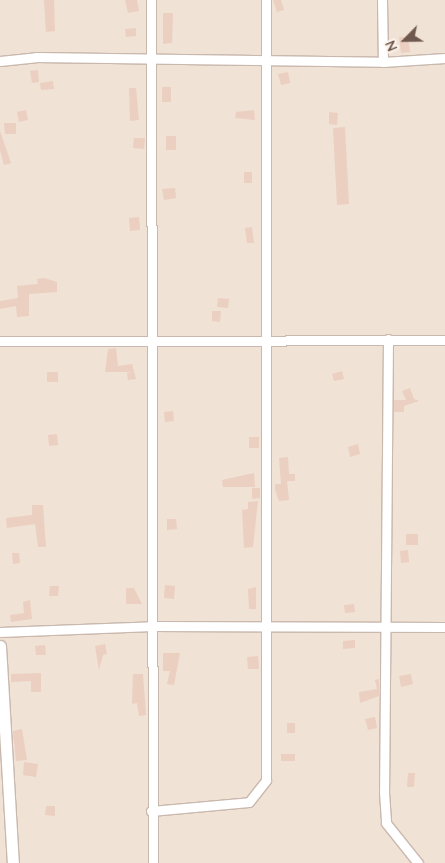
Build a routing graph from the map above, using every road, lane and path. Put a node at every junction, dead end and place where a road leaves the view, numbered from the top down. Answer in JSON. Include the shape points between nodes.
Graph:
{"nodes":[{"id":1,"x":152,"y":0,"type":"edge"},
{"id":2,"x":266,"y":0,"type":"edge"},
{"id":3,"x":382,"y":0,"type":"edge"},
{"id":4,"x":152,"y":57,"type":"junction"},
{"id":5,"x":445,"y":58,"type":"edge"},
{"id":6,"x":266,"y":60,"type":"junction"},
{"id":7,"x":0,"y":61,"type":"edge"},
{"id":8,"x":382,"y":62,"type":"junction"},
{"id":9,"x":388,"y":339,"type":"junction"},
{"id":10,"x":445,"y":340,"type":"edge"},
{"id":11,"x":0,"y":341,"type":"edge"},
{"id":12,"x":151,"y":341,"type":"junction"},
{"id":13,"x":269,"y":342,"type":"junction"},
{"id":14,"x":269,"y":625,"type":"junction"},
{"id":15,"x":153,"y":626,"type":"junction"},
{"id":16,"x":388,"y":626,"type":"junction"},
{"id":17,"x":445,"y":627,"type":"edge"},
{"id":18,"x":0,"y":632,"type":"edge"},
{"id":19,"x":0,"y":646,"type":"edge"},
{"id":20,"x":151,"y":810,"type":"junction"},
{"id":21,"x":13,"y":863,"type":"edge"},
{"id":22,"x":153,"y":863,"type":"edge"},
{"id":23,"x":418,"y":863,"type":"edge"}],
"edges":[{"from":1,"to":4,"type":"street"},
{"from":2,"to":6,"type":"street"},
{"from":3,"to":8,"type":"street"},
{"from":4,"to":6,"type":"street"},
{"from":4,"to":7,"type":"street"},
{"from":4,"to":12,"type":"street"},
{"from":5,"to":8,"type":"street"},
{"from":6,"to":8,"type":"street"},
{"from":6,"to":13,"type":"street"},
{"from":9,"to":10,"type":"street"},
{"from":9,"to":13,"type":"street"},
{"from":9,"to":16,"type":"street"},
{"from":11,"to":12,"type":"street"},
{"from":12,"to":13,"type":"street"},
{"from":12,"to":15,"type":"street"},
{"from":13,"to":14,"type":"street"},
{"from":14,"to":15,"type":"street"},
{"from":14,"to":16,"type":"street"},
{"from":14,"to":20,"type":"street","via":[[266,780],[258,795],[249,802]]},
{"from":15,"to":18,"type":"street"},
{"from":15,"to":20,"type":"street"},
{"from":16,"to":17,"type":"street"},
{"from":16,"to":23,"type":"street","via":[[386,823]]},
{"from":19,"to":21,"type":"street"},
{"from":20,"to":22,"type":"street"}]}
